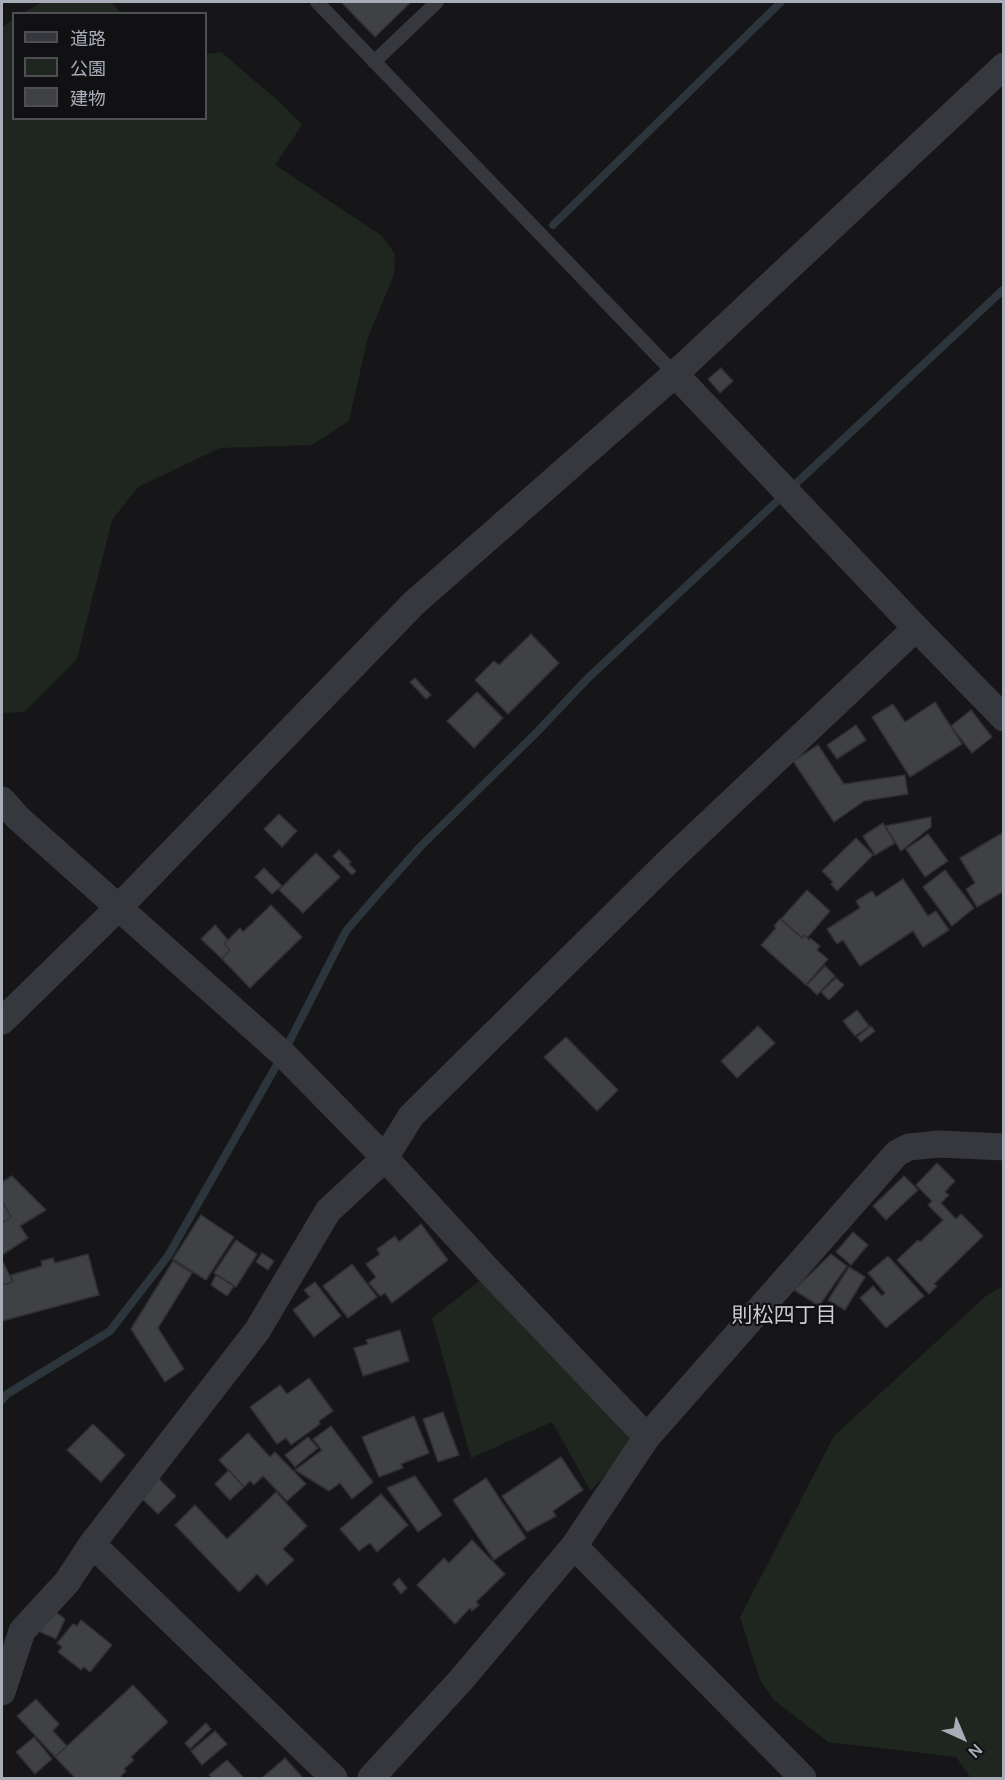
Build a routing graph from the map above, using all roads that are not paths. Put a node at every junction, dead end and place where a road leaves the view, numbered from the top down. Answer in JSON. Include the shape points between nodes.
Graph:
{"nodes":[{"id":1,"x":317,"y":2,"type":"edge"},
{"id":2,"x":437,"y":2,"type":"edge"},
{"id":3,"x":374,"y":62,"type":"junction"},
{"id":4,"x":1004,"y":66,"type":"edge"},
{"id":5,"x":675,"y":374,"type":"junction"},
{"id":6,"x":916,"y":628,"type":"junction"},
{"id":7,"x":1004,"y":718,"type":"edge"},
{"id":8,"x":2,"y":800,"type":"edge"},
{"id":9,"x":120,"y":906,"type":"junction"},
{"id":10,"x":2,"y":1021,"type":"edge"},
{"id":11,"x":1004,"y":1147,"type":"edge"},
{"id":12,"x":385,"y":1158,"type":"junction"},
{"id":13,"x":647,"y":1437,"type":"junction"},
{"id":14,"x":92,"y":1544,"type":"junction"},
{"id":15,"x":574,"y":1546,"type":"junction"},
{"id":16,"x":2,"y":1692,"type":"edge"},
{"id":17,"x":334,"y":1779,"type":"edge"},
{"id":18,"x":371,"y":1779,"type":"edge"},
{"id":19,"x":803,"y":1779,"type":"edge"}],
"edges":[{"from":1,"to":3,"type":"lane"},
{"from":2,"to":3,"type":"lane"},
{"from":3,"to":5,"type":"lane"},
{"from":4,"to":5,"type":"street"},
{"from":5,"to":6,"type":"street"},
{"from":5,"to":9,"type":"street","via":[[414,603]]},
{"from":6,"to":7,"type":"street"},
{"from":6,"to":12,"type":"street","via":[[670,860],[420,1107]]},
{"from":8,"to":9,"type":"street"},
{"from":9,"to":10,"type":"street"},
{"from":9,"to":12,"type":"street","via":[[283,1054]]},
{"from":11,"to":13,"type":"street","via":[[939,1144],[909,1147],[897,1153]]},
{"from":12,"to":13,"type":"street"},
{"from":12,"to":14,"type":"street","via":[[328,1211],[257,1331]]},
{"from":13,"to":15,"type":"street"},
{"from":14,"to":16,"type":"street","via":[[68,1582],[22,1631]]},
{"from":14,"to":17,"type":"street"},
{"from":15,"to":18,"type":"street"},
{"from":15,"to":19,"type":"street"}]}
